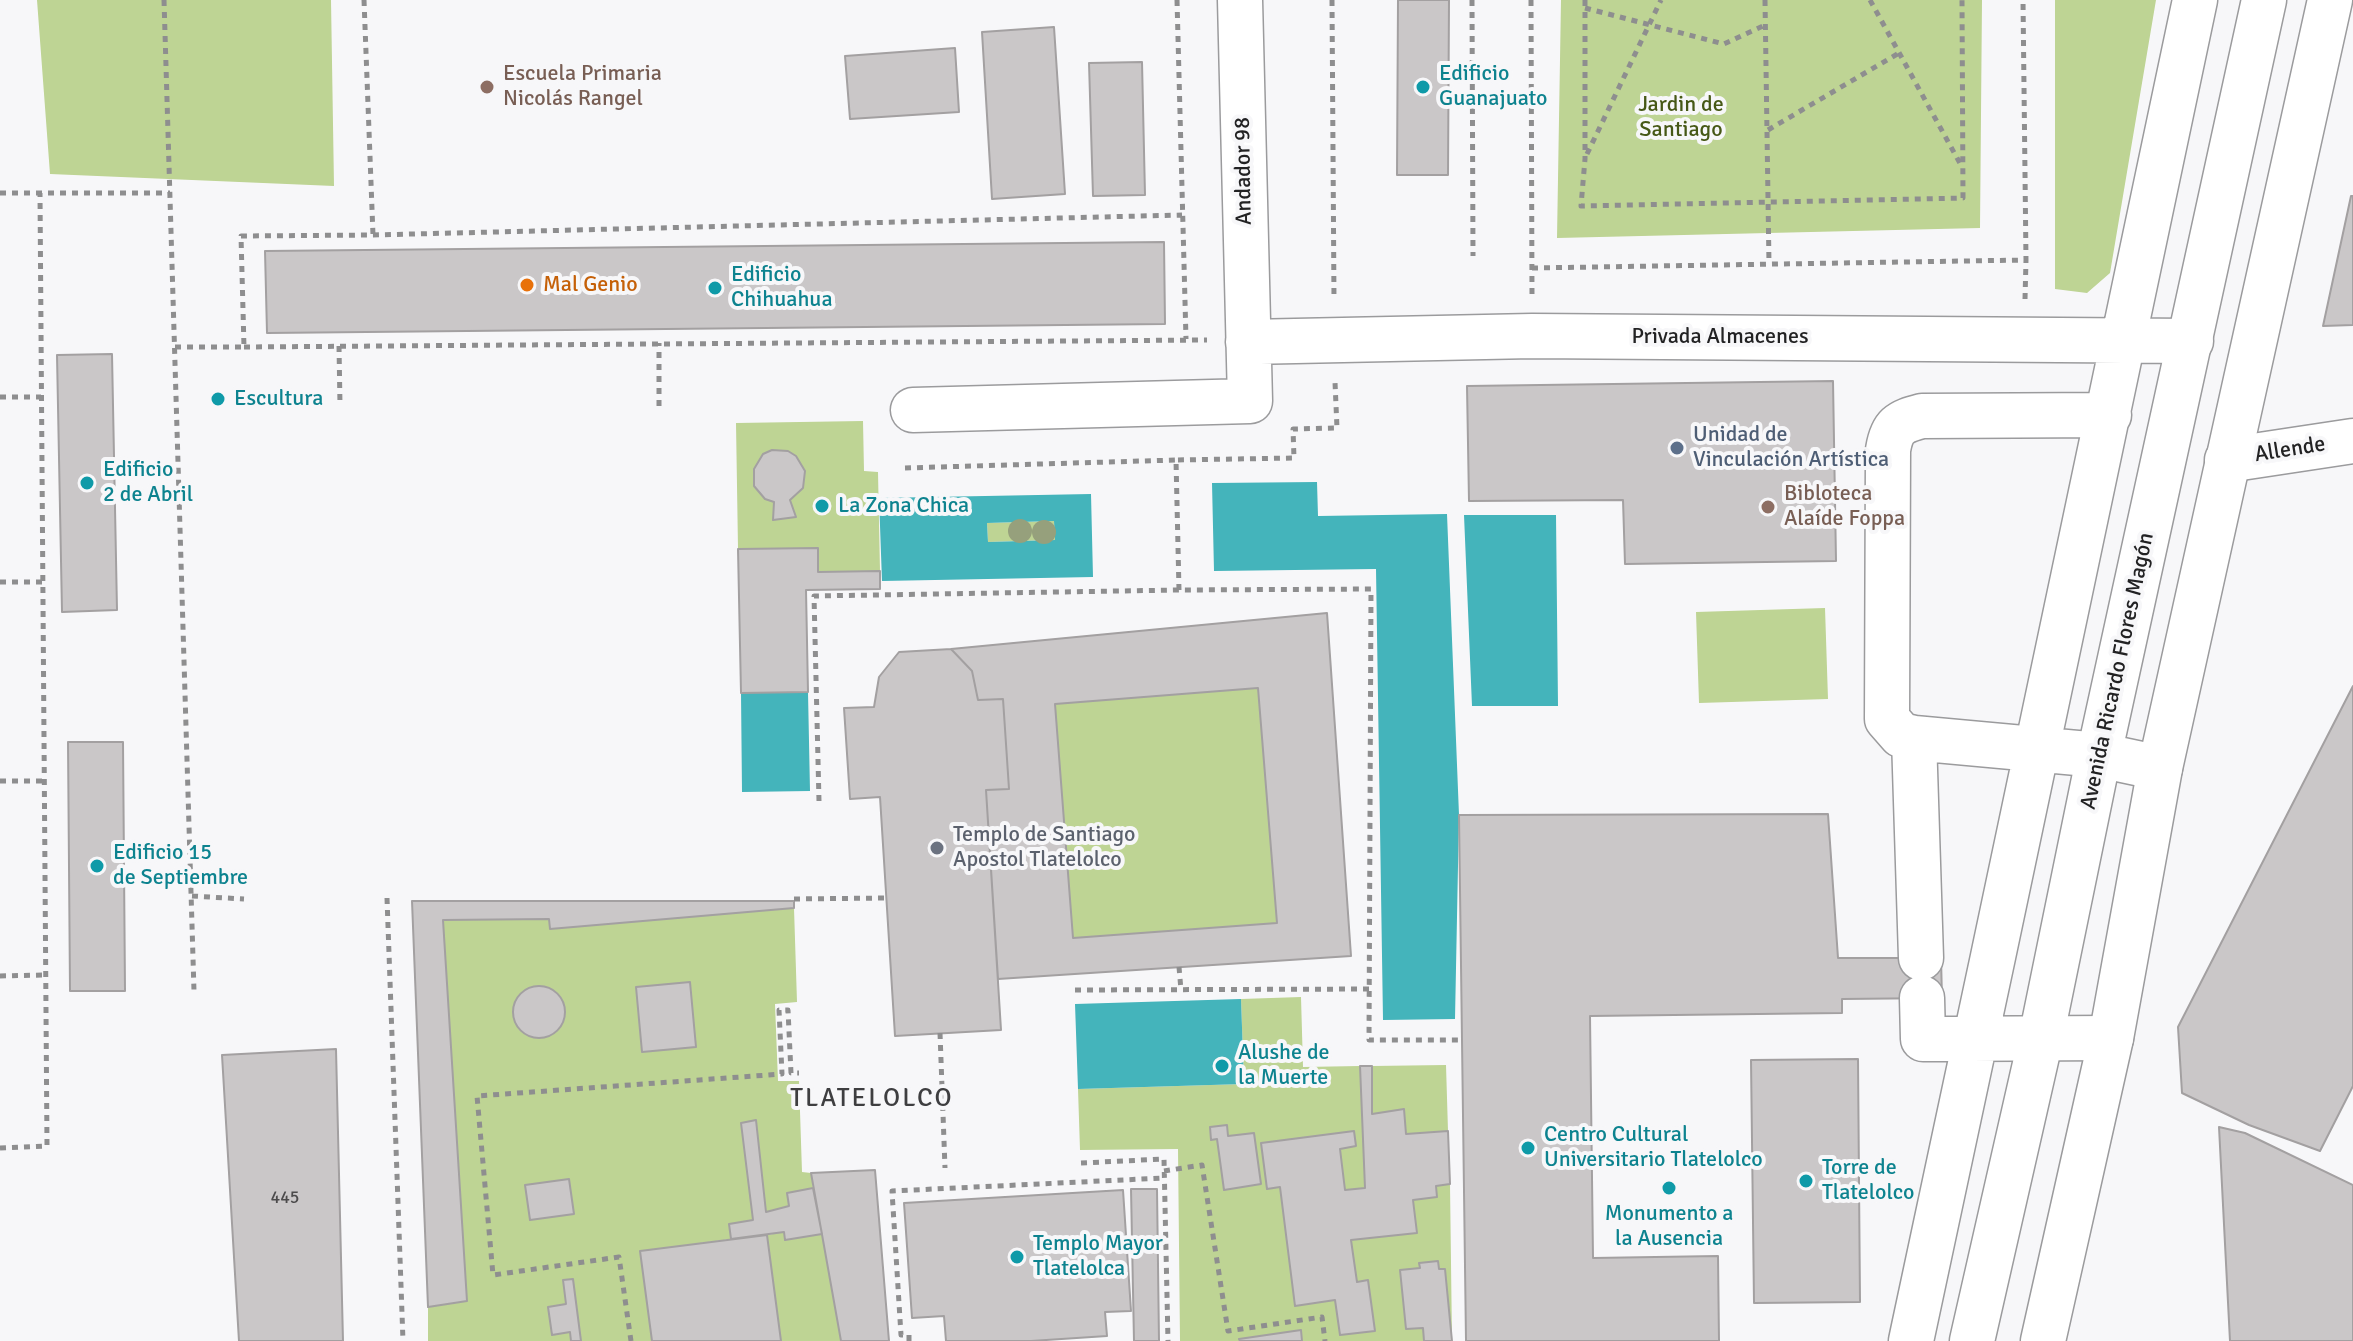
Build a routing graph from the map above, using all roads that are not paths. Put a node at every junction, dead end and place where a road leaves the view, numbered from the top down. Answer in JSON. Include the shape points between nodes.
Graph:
{"nodes":[{"id":1,"x":1240,"y":0,"type":"edge"},
{"id":2,"x":2195,"y":0,"type":"edge"},
{"id":3,"x":2264,"y":0,"type":"edge"},
{"id":4,"x":2330,"y":0,"type":"edge"},
{"id":5,"x":2126,"y":340,"type":"junction"},
{"id":6,"x":2191,"y":341,"type":"junction"},
{"id":7,"x":1248,"y":342,"type":"junction"},
{"id":8,"x":913,"y":410,"type":"dead end"},
{"id":9,"x":2109,"y":415,"type":"junction"},
{"id":10,"x":2353,"y":441,"type":"edge"},
{"id":11,"x":2227,"y":460,"type":"junction"},
{"id":12,"x":1914,"y":738,"type":"junction"},
{"id":13,"x":2037,"y":748,"type":"junction"},
{"id":14,"x":2099,"y":755,"type":"junction"},
{"id":15,"x":2160,"y":768,"type":"junction"},
{"id":16,"x":1976,"y":1038,"type":"junction"},
{"id":17,"x":2041,"y":1038,"type":"junction"},
{"id":18,"x":2111,"y":1038,"type":"junction"},
{"id":19,"x":1932,"y":1244,"type":"junction"},
{"id":20,"x":1984,"y":1290,"type":"junction"},
{"id":21,"x":1911,"y":1341,"type":"edge"},
{"id":22,"x":1972,"y":1341,"type":"edge"},
{"id":23,"x":2043,"y":1341,"type":"edge"}],
"edges":[{"from":1,"to":7,"type":"main road","name":"Andador 98"},
{"from":2,"to":5,"type":"main road"},
{"from":3,"to":6,"type":"main road","name":"Avenida Ricardo Flores Magón"},
{"from":4,"to":11,"type":"main road"},
{"from":5,"to":6,"type":"main road","name":"Privada Almacenes"},
{"from":5,"to":7,"type":"main road","name":"Privada Almacenes","via":[[1532,336]]},
{"from":5,"to":9,"type":"main road"},
{"from":6,"to":14,"type":"main road","name":"Avenida Ricardo Flores Magón"},
{"from":7,"to":8,"type":"main road","name":"Andador 98","via":[[1250,401]]},
{"from":9,"to":12,"type":"main road","via":[[1922,416],[1897,425],[1890,436],[1885,709],[1893,728]]},
{"from":9,"to":13,"type":"main road"},
{"from":10,"to":11,"type":"main road","name":"Allende"},
{"from":11,"to":15,"type":"main road"},
{"from":12,"to":13,"type":"main road"},
{"from":12,"to":16,"type":"main road","via":[[1923,1039]]},
{"from":13,"to":14,"type":"main road"},
{"from":13,"to":16,"type":"main road"},
{"from":14,"to":15,"type":"main road"},
{"from":14,"to":17,"type":"main road","name":"Avenida Ricardo Flores Magón"},
{"from":15,"to":18,"type":"main road"},
{"from":16,"to":17,"type":"main road"},
{"from":16,"to":19,"type":"main road"},
{"from":17,"to":18,"type":"main road"},
{"from":17,"to":20,"type":"main road","name":"Avenida Ricardo Flores Magón"},
{"from":18,"to":23,"type":"main road"},
{"from":19,"to":20,"type":"main road"},
{"from":19,"to":21,"type":"main road"},
{"from":20,"to":22,"type":"main road","name":"Avenida Ricardo Flores Magón"}]}
